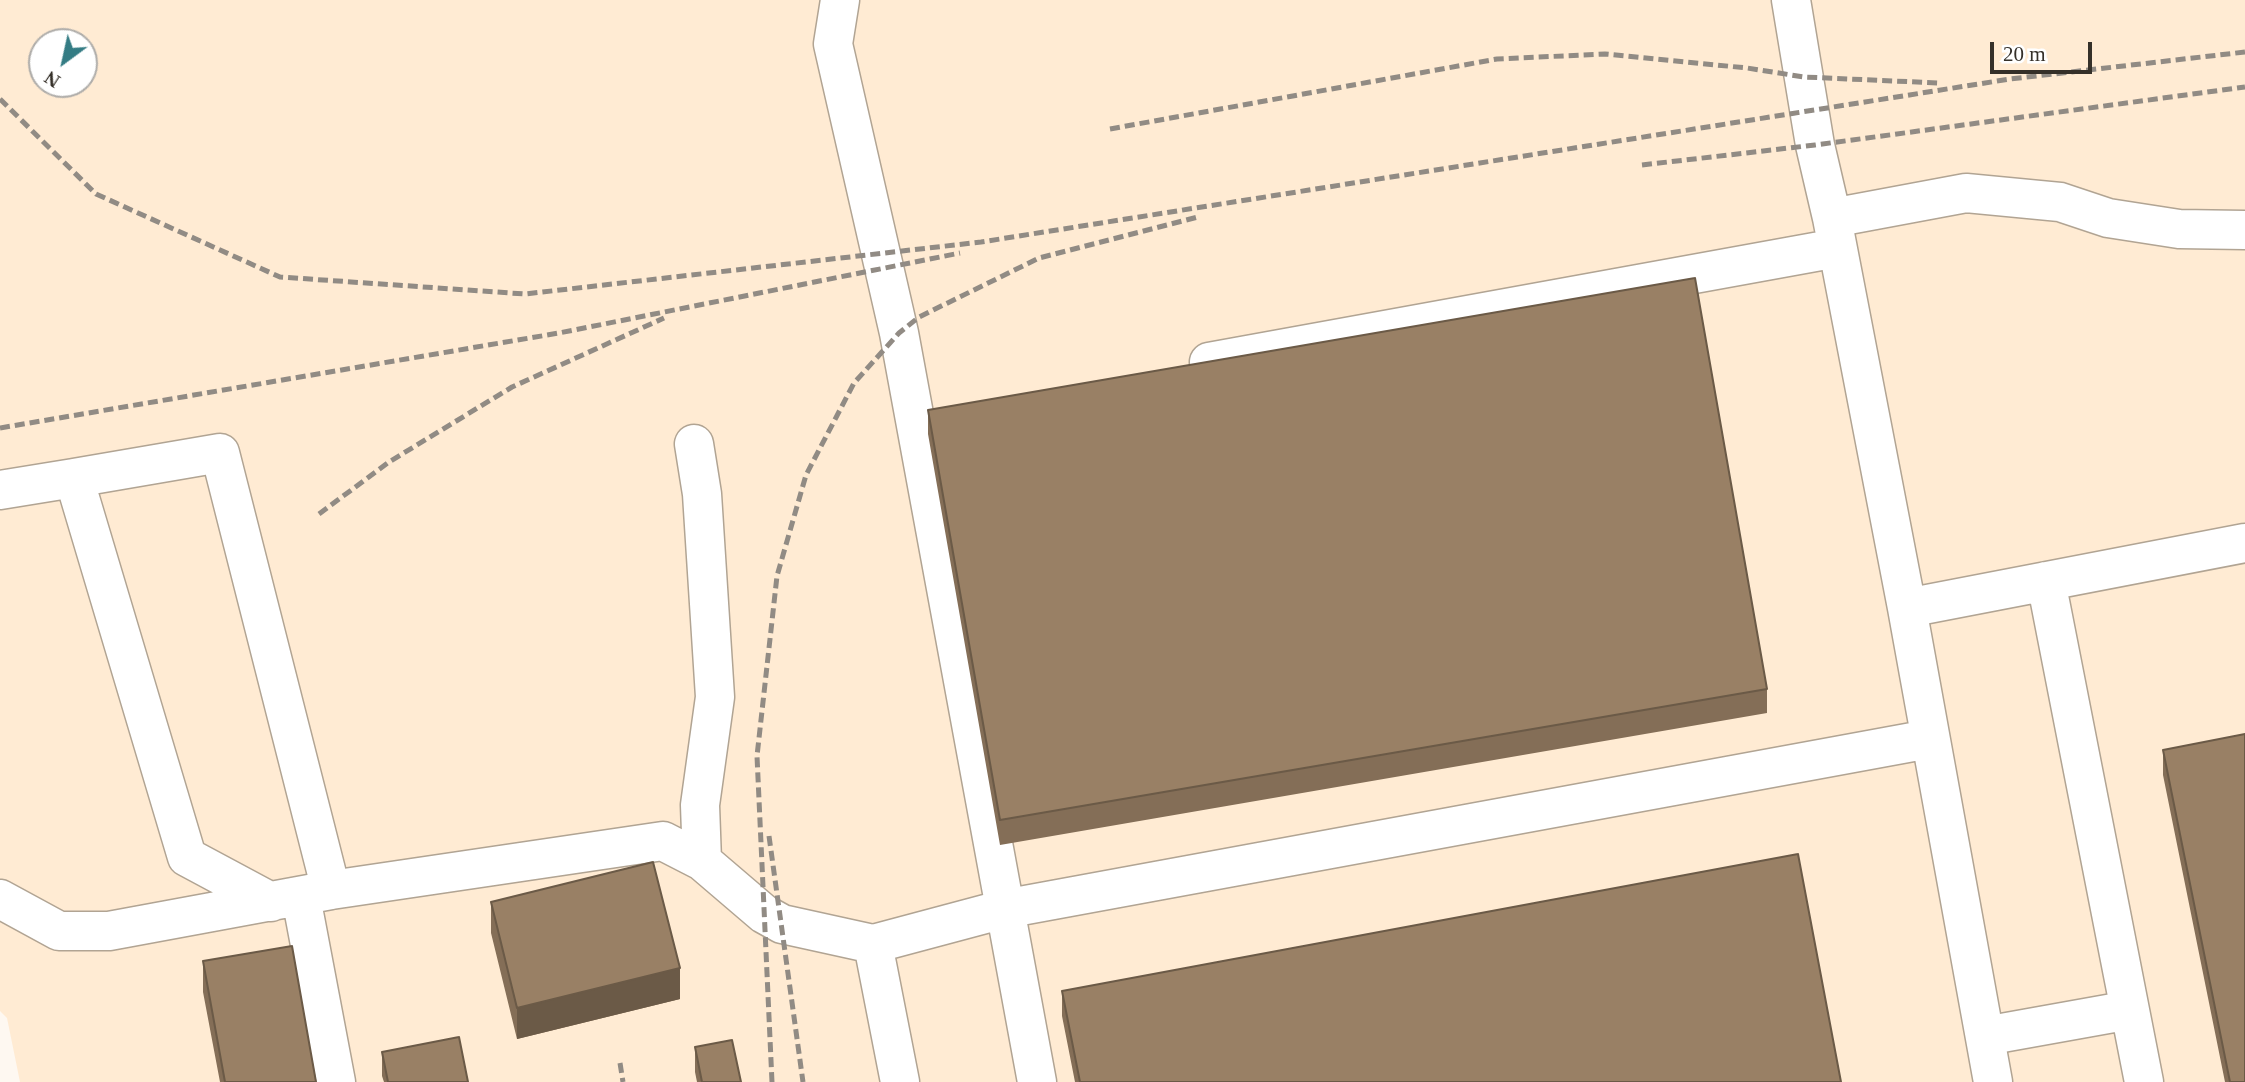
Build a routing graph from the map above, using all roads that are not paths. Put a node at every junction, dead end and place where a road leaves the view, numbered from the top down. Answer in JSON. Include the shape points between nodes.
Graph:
{"nodes":[{"id":1,"x":1791,"y":0,"type":"edge"},
{"id":2,"x":845,"y":1,"type":"edge"},
{"id":3,"x":2245,"y":230,"type":"edge"},
{"id":4,"x":1835,"y":233,"type":"junction"},
{"id":5,"x":1177,"y":368,"type":"edge"},
{"id":6,"x":694,"y":444,"type":"dead end"},
{"id":7,"x":74,"y":478,"type":"junction"},
{"id":8,"x":0,"y":490,"type":"edge"},
{"id":9,"x":2245,"y":542,"type":"edge"},
{"id":10,"x":2046,"y":581,"type":"junction"},
{"id":11,"x":1907,"y":608,"type":"junction"},
{"id":12,"x":1929,"y":739,"type":"junction"},
{"id":13,"x":702,"y":861,"type":"junction"},
{"id":14,"x":301,"y":897,"type":"junction"},
{"id":15,"x":0,"y":899,"type":"edge"},
{"id":16,"x":1004,"y":909,"type":"junction"},
{"id":17,"x":873,"y":944,"type":"junction"},
{"id":18,"x":2130,"y":1010,"type":"junction"},
{"id":19,"x":1985,"y":1036,"type":"junction"},
{"id":20,"x":336,"y":1082,"type":"edge"},
{"id":21,"x":900,"y":1082,"type":"edge"},
{"id":22,"x":1037,"y":1082,"type":"edge"},
{"id":23,"x":1993,"y":1082,"type":"edge"},
{"id":24,"x":2144,"y":1082,"type":"edge"}],
"edges":[{"from":1,"to":4,"type":"lane"},
{"from":2,"to":16,"type":"lane","via":[[833,44],[899,333],[929,413]]},
{"from":3,"to":4,"type":"lane","via":[[2179,229],[2108,218],[2060,202],[1966,193]]},
{"from":4,"to":5,"type":"lane"},
{"from":4,"to":11,"type":"lane"},
{"from":6,"to":13,"type":"lane","via":[[702,494],[715,697],[699,805]]},
{"from":7,"to":8,"type":"lane"},
{"from":7,"to":14,"type":"lane","via":[[187,857]]},
{"from":7,"to":14,"type":"lane","via":[[220,453]]},
{"from":9,"to":10,"type":"lane"},
{"from":10,"to":11,"type":"lane"},
{"from":10,"to":18,"type":"lane"},
{"from":11,"to":12,"type":"lane"},
{"from":12,"to":16,"type":"lane"},
{"from":12,"to":19,"type":"lane"},
{"from":13,"to":14,"type":"lane","via":[[663,841]]},
{"from":13,"to":17,"type":"lane","via":[[782,924]]},
{"from":14,"to":15,"type":"lane","via":[[109,931],[59,931]]},
{"from":14,"to":20,"type":"lane"},
{"from":16,"to":17,"type":"lane"},
{"from":16,"to":22,"type":"lane"},
{"from":17,"to":21,"type":"lane"},
{"from":18,"to":19,"type":"lane"},
{"from":18,"to":24,"type":"lane"},
{"from":19,"to":23,"type":"lane"}]}
